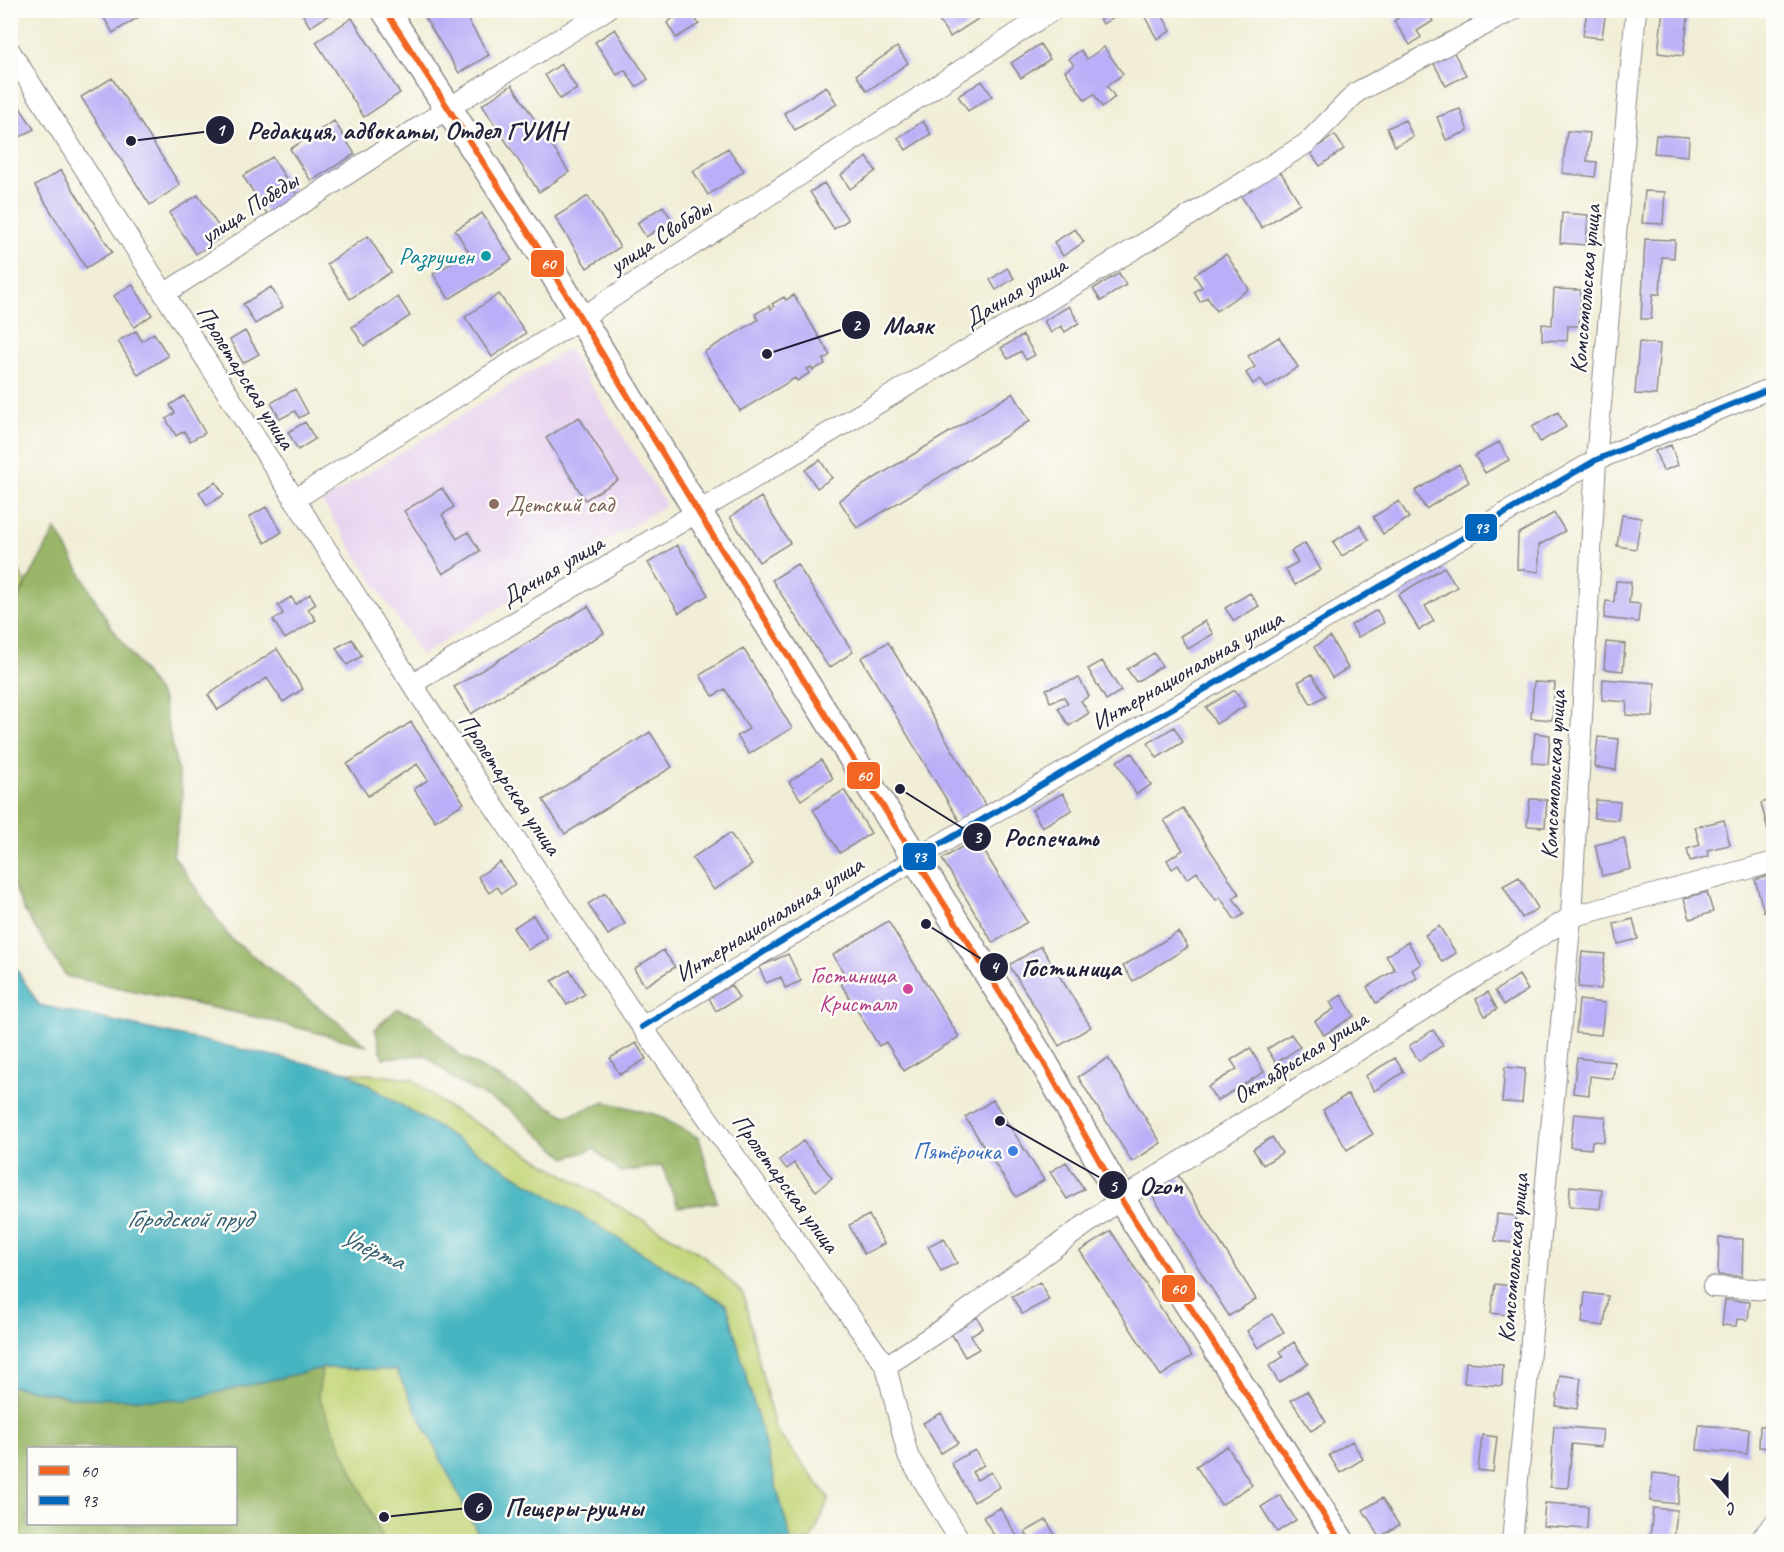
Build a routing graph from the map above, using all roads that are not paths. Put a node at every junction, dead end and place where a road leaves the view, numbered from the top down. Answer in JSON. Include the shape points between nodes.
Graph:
{"nodes":[{"id":1,"x":385,"y":10,"type":"edge"},
{"id":2,"x":606,"y":10,"type":"edge"},
{"id":3,"x":1053,"y":10,"type":"edge"},
{"id":4,"x":1513,"y":10,"type":"edge"},
{"id":5,"x":1635,"y":10,"type":"edge"},
{"id":6,"x":10,"y":51,"type":"edge"},
{"id":7,"x":447,"y":109,"type":"junction"},
{"id":8,"x":164,"y":294,"type":"junction"},
{"id":9,"x":581,"y":318,"type":"junction"},
{"id":10,"x":1773,"y":387,"type":"edge"},
{"id":11,"x":1596,"y":460,"type":"junction"},
{"id":12,"x":294,"y":500,"type":"junction"},
{"id":13,"x":698,"y":512,"type":"junction"},
{"id":14,"x":412,"y":684,"type":"junction"},
{"id":15,"x":915,"y":859,"type":"junction"},
{"id":16,"x":1773,"y":861,"type":"edge"},
{"id":17,"x":1571,"y":917,"type":"junction"},
{"id":18,"x":642,"y":1027,"type":"junction"},
{"id":19,"x":1121,"y":1199,"type":"junction"},
{"id":20,"x":1713,"y":1287,"type":"dead end"},
{"id":21,"x":1773,"y":1290,"type":"edge"},
{"id":22,"x":886,"y":1366,"type":"junction"},
{"id":23,"x":1773,"y":1524,"type":"edge"},
{"id":24,"x":961,"y":1542,"type":"edge"},
{"id":25,"x":1341,"y":1542,"type":"edge"},
{"id":26,"x":1512,"y":1542,"type":"edge"},
{"id":27,"x":1758,"y":1542,"type":"edge"}],
"edges":[{"from":1,"to":7,"type":"main road"},
{"from":2,"to":7,"type":"street","name":"улица Победы"},
{"from":3,"to":9,"type":"street","name":"улица Свободы"},
{"from":4,"to":13,"type":"street","name":"Дачная улица","via":[[1357,92],[1307,143]]},
{"from":5,"to":11,"type":"street","name":"Комсомольская улица"},
{"from":6,"to":8,"type":"street","name":"Пролетарская улица"},
{"from":7,"to":8,"type":"street","name":"улица Победы"},
{"from":7,"to":9,"type":"main road"},
{"from":8,"to":12,"type":"street","name":"Пролетарская улица"},
{"from":9,"to":12,"type":"street","name":"улица Свободы"},
{"from":9,"to":13,"type":"main road"},
{"from":10,"to":11,"type":"street","name":"Интернациональная улица"},
{"from":11,"to":15,"type":"street","name":"Интернациональная улица"},
{"from":11,"to":17,"type":"street","name":"Комсомольская улица"},
{"from":12,"to":14,"type":"street","name":"Пролетарская улица"},
{"from":13,"to":14,"type":"street","name":"Дачная улица"},
{"from":13,"to":15,"type":"main road"},
{"from":14,"to":18,"type":"street","name":"Пролетарская улица"},
{"from":15,"to":18,"type":"street","name":"Интернациональная улица"},
{"from":15,"to":19,"type":"main road","via":[[1044,1063]]},
{"from":16,"to":17,"type":"street","name":"Октябрьская улица"},
{"from":17,"to":19,"type":"street","name":"Октябрьская улица"},
{"from":17,"to":26,"type":"street","name":"Комсомольская улица"},
{"from":18,"to":22,"type":"street","name":"Пролетарская улица"},
{"from":19,"to":22,"type":"street","name":"Октябрьская улица"},
{"from":19,"to":25,"type":"main road"},
{"from":20,"to":21,"type":"street"},
{"from":22,"to":24,"type":"street","name":"Пролетарская улица","via":[[908,1456]]},
{"from":23,"to":27,"type":"street"}]}
